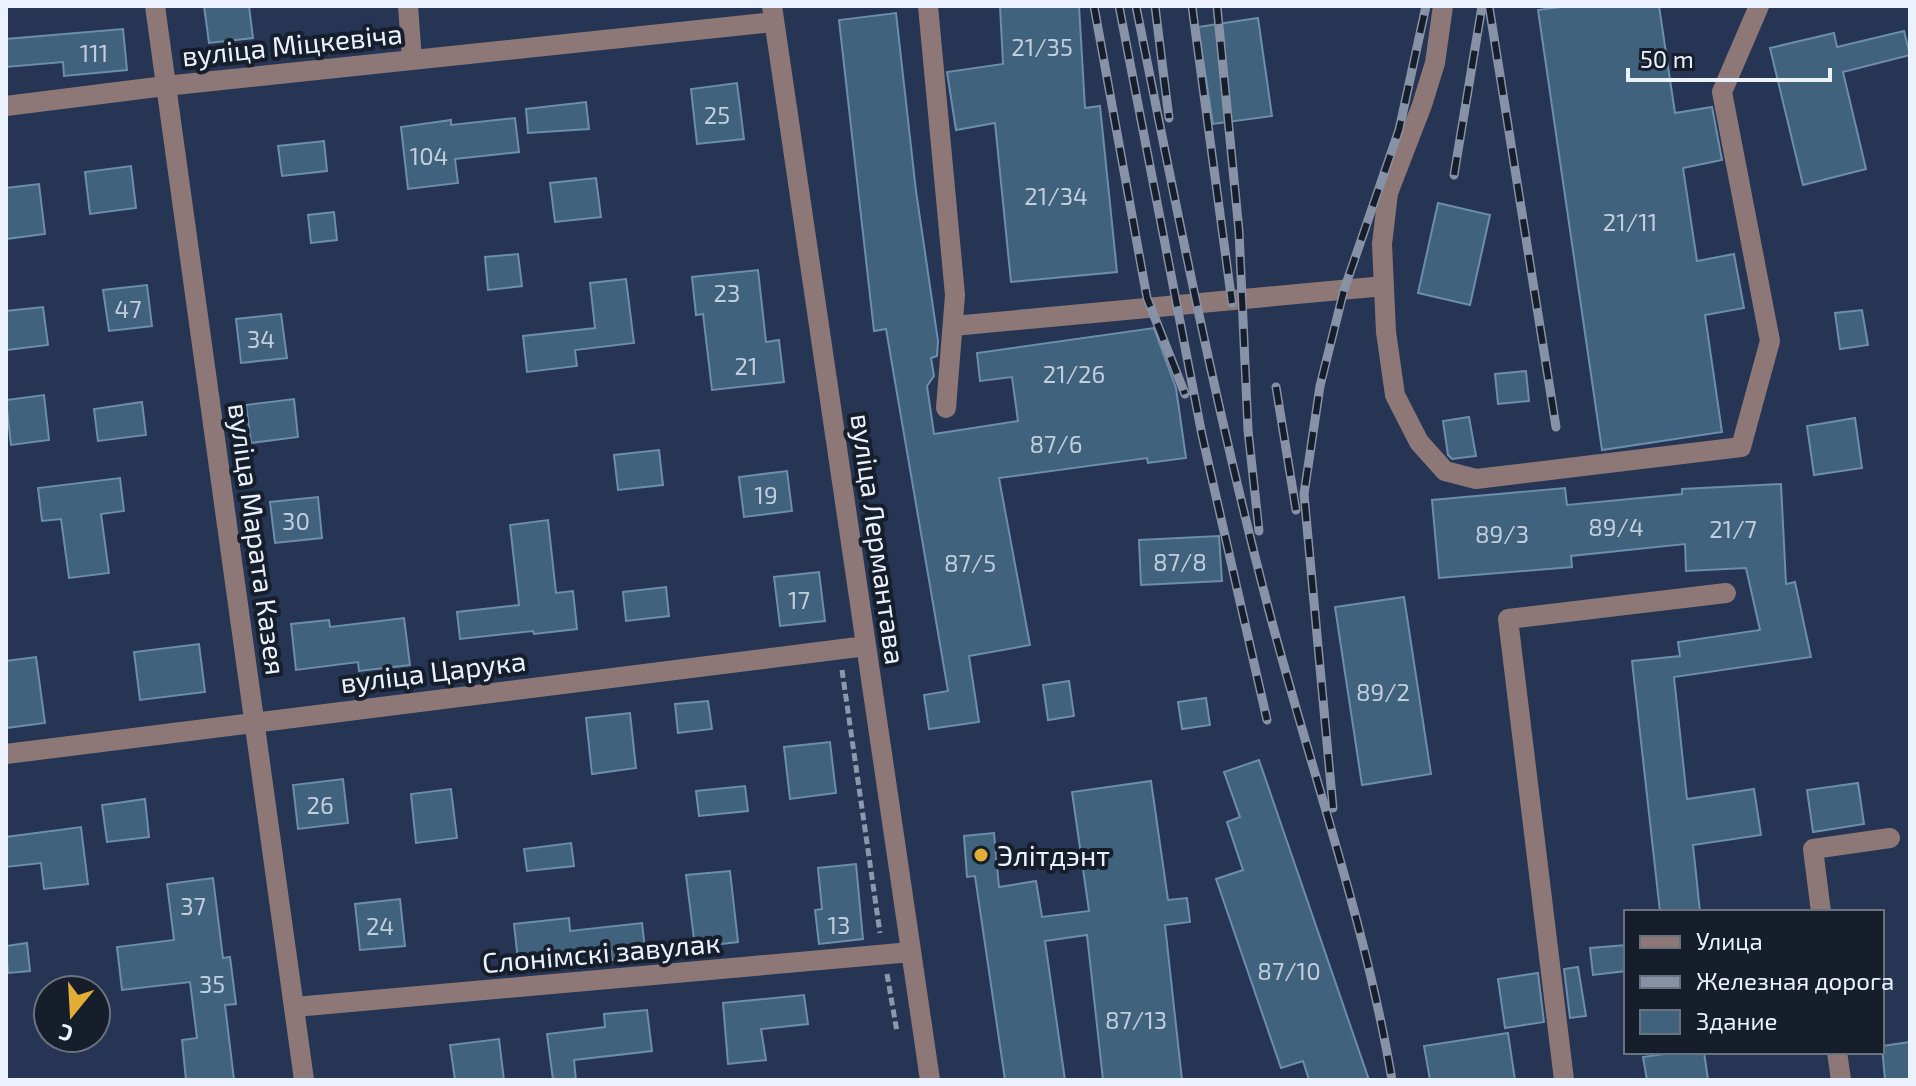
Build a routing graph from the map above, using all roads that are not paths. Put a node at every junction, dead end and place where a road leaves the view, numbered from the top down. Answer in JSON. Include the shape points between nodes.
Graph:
{"nodes":[{"id":1,"x":155,"y":6,"type":"edge"},
{"id":2,"x":408,"y":6,"type":"edge"},
{"id":3,"x":928,"y":6,"type":"edge"},
{"id":4,"x":1443,"y":6,"type":"edge"},
{"id":5,"x":1759,"y":6,"type":"edge"},
{"id":6,"x":773,"y":14,"type":"edge"},
{"id":7,"x":412,"y":60,"type":"junction"},
{"id":8,"x":165,"y":86,"type":"junction"},
{"id":9,"x":6,"y":106,"type":"edge"},
{"id":10,"x":1384,"y":286,"type":"junction"},
{"id":11,"x":953,"y":326,"type":"junction"},
{"id":12,"x":946,"y":408,"type":"dead end"},
{"id":13,"x":1726,"y":593,"type":"dead end"},
{"id":14,"x":866,"y":646,"type":"junction"},
{"id":15,"x":256,"y":721,"type":"junction"},
{"id":16,"x":6,"y":754,"type":"edge"},
{"id":17,"x":1890,"y":838,"type":"dead end"},
{"id":18,"x":1821,"y":910,"type":"edge"},
{"id":19,"x":911,"y":952,"type":"junction"},
{"id":20,"x":295,"y":1007,"type":"junction"},
{"id":21,"x":1837,"y":1054,"type":"edge"},
{"id":22,"x":304,"y":1080,"type":"edge"},
{"id":23,"x":930,"y":1080,"type":"edge"},
{"id":24,"x":1564,"y":1080,"type":"edge"},
{"id":25,"x":1841,"y":1080,"type":"edge"}],
"edges":[{"from":1,"to":8,"type":"street","name":"вуліца Марата Казея"},
{"from":2,"to":7,"type":"street"},
{"from":3,"to":11,"type":"street","via":[[955,295]]},
{"from":4,"to":10,"type":"street","via":[[1435,63],[1388,193]]},
{"from":5,"to":10,"type":"street","via":[[1722,92],[1770,341],[1741,447],[1476,479],[1445,471],[1419,442],[1395,395]]},
{"from":6,"to":7,"type":"street","name":"вуліца Міцкевіча"},
{"from":6,"to":14,"type":"street","name":"вуліца Лермантава"},
{"from":7,"to":8,"type":"street","name":"вуліца Міцкевіча"},
{"from":8,"to":9,"type":"street","name":"вуліца Міцкевіча"},
{"from":8,"to":15,"type":"street","name":"вуліца Марата Казея"},
{"from":10,"to":11,"type":"street"},
{"from":11,"to":12,"type":"street"},
{"from":13,"to":24,"type":"street","via":[[1508,619]]},
{"from":14,"to":15,"type":"street","name":"вуліца Царука"},
{"from":14,"to":19,"type":"street","name":"вуліца Лермантава"},
{"from":15,"to":16,"type":"street","name":"вуліца Царука"},
{"from":15,"to":20,"type":"street","name":"вуліца Марата Казея"},
{"from":17,"to":18,"type":"street","via":[[1813,849]]},
{"from":19,"to":20,"type":"street","name":"Слонімскі завулак"},
{"from":19,"to":23,"type":"street","name":"вуліца Лермантава"},
{"from":20,"to":22,"type":"street","name":"вуліца Марата Казея"},
{"from":21,"to":25,"type":"street"}]}
